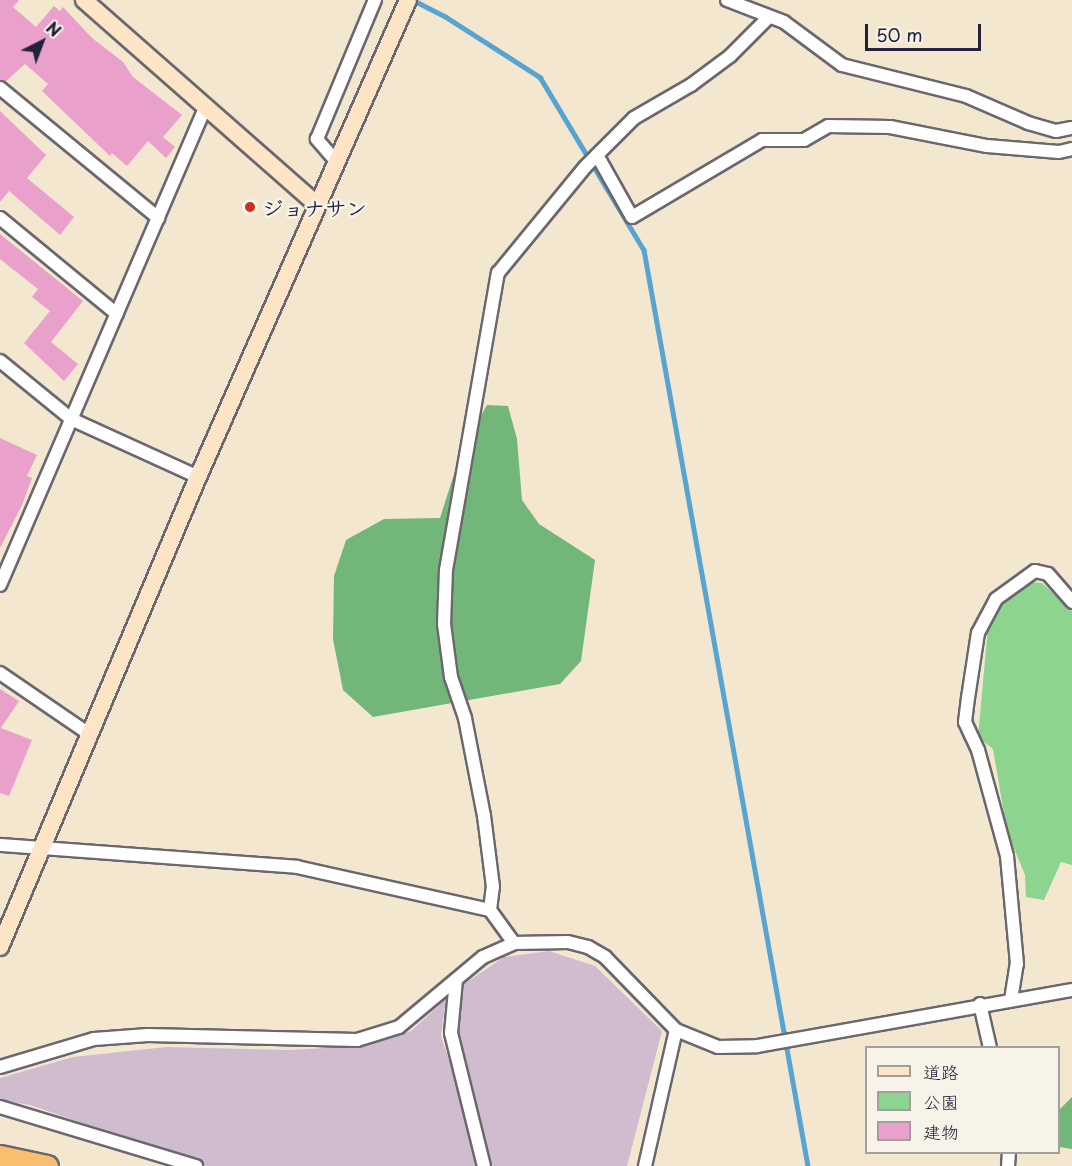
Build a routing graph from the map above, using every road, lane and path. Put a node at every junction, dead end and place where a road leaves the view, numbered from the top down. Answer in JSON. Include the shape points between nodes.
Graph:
{"nodes":[{"id":1,"x":84,"y":0,"type":"edge"},
{"id":2,"x":375,"y":0,"type":"edge"},
{"id":3,"x":408,"y":0,"type":"edge"},
{"id":4,"x":727,"y":0,"type":"edge"},
{"id":5,"x":769,"y":17,"type":"junction"},
{"id":6,"x":0,"y":88,"type":"edge"},
{"id":7,"x":205,"y":108,"type":"junction"},
{"id":8,"x":1072,"y":129,"type":"edge"},
{"id":9,"x":1072,"y":149,"type":"edge"},
{"id":10,"x":597,"y":155,"type":"junction"},
{"id":11,"x":335,"y":160,"type":"junction"},
{"id":12,"x":316,"y":204,"type":"junction"},
{"id":13,"x":0,"y":218,"type":"edge"},
{"id":14,"x":158,"y":218,"type":"junction"},
{"id":15,"x":117,"y":314,"type":"junction"},
{"id":16,"x":1,"y":364,"type":"edge"},
{"id":17,"x":71,"y":420,"type":"junction"},
{"id":18,"x":198,"y":477,"type":"junction"},
{"id":19,"x":0,"y":585,"type":"edge"},
{"id":20,"x":1072,"y":603,"type":"edge"},
{"id":21,"x":0,"y":673,"type":"edge"},
{"id":22,"x":89,"y":734,"type":"junction"},
{"id":23,"x":0,"y":844,"type":"edge"},
{"id":24,"x":39,"y":847,"type":"junction"},
{"id":25,"x":490,"y":910,"type":"junction"},
{"id":26,"x":514,"y":943,"type":"junction"},
{"id":27,"x":0,"y":946,"type":"edge"},
{"id":28,"x":456,"y":980,"type":"junction"},
{"id":29,"x":1072,"y":990,"type":"edge"},
{"id":30,"x":1011,"y":1000,"type":"junction"},
{"id":31,"x":981,"y":1005,"type":"junction"},
{"id":32,"x":676,"y":1030,"type":"junction"},
{"id":33,"x":990,"y":1046,"type":"edge"},
{"id":34,"x":0,"y":1067,"type":"edge"},
{"id":35,"x":0,"y":1107,"type":"edge"},
{"id":36,"x":0,"y":1156,"type":"edge"},
{"id":37,"x":47,"y":1166,"type":"edge"},
{"id":38,"x":196,"y":1166,"type":"edge"},
{"id":39,"x":484,"y":1166,"type":"edge"},
{"id":40,"x":645,"y":1166,"type":"edge"}],
"edges":[{"from":1,"to":7,"type":"street"},
{"from":2,"to":11,"type":"street","via":[[317,139]]},
{"from":3,"to":11,"type":"street"},
{"from":4,"to":5,"type":"street"},
{"from":5,"to":8,"type":"street","via":[[784,22],[842,65],[966,96],[1056,131]]},
{"from":5,"to":10,"type":"street","via":[[730,56],[691,85],[633,118]]},
{"from":6,"to":14,"type":"street"},
{"from":7,"to":12,"type":"street"},
{"from":7,"to":14,"type":"street"},
{"from":9,"to":10,"type":"street","via":[[1059,152],[987,146],[890,127],[828,126],[804,140],[762,140],[632,217]]},
{"from":10,"to":25,"type":"street","via":[[498,273],[446,570],[444,624],[451,677],[465,718],[484,816],[493,887]]},
{"from":11,"to":12,"type":"street"},
{"from":12,"to":18,"type":"street"},
{"from":13,"to":15,"type":"street"},
{"from":14,"to":15,"type":"street"},
{"from":15,"to":17,"type":"street"},
{"from":16,"to":17,"type":"street"},
{"from":17,"to":18,"type":"street"},
{"from":17,"to":19,"type":"street"},
{"from":18,"to":22,"type":"street"},
{"from":20,"to":30,"type":"street","via":[[1048,574],[1035,571],[996,599],[978,633],[965,722],[978,750],[1007,856],[1017,964]]},
{"from":21,"to":22,"type":"street"},
{"from":22,"to":24,"type":"street"},
{"from":23,"to":24,"type":"street"},
{"from":24,"to":25,"type":"street","via":[[297,867]]},
{"from":24,"to":27,"type":"street"},
{"from":25,"to":26,"type":"street"},
{"from":26,"to":28,"type":"street","via":[[483,957]]},
{"from":26,"to":32,"type":"street","via":[[568,942],[588,947],[605,957]]},
{"from":28,"to":34,"type":"street","via":[[399,1027],[357,1040],[126,1036],[74,1044]]},
{"from":28,"to":39,"type":"street","via":[[451,1033]]},
{"from":29,"to":30,"type":"street"},
{"from":30,"to":31,"type":"street"},
{"from":31,"to":32,"type":"street","via":[[737,1048],[701,1043]]},
{"from":31,"to":33,"type":"street"},
{"from":32,"to":40,"type":"street"},
{"from":35,"to":38,"type":"street"},
{"from":36,"to":37,"type":"highway"}]}
